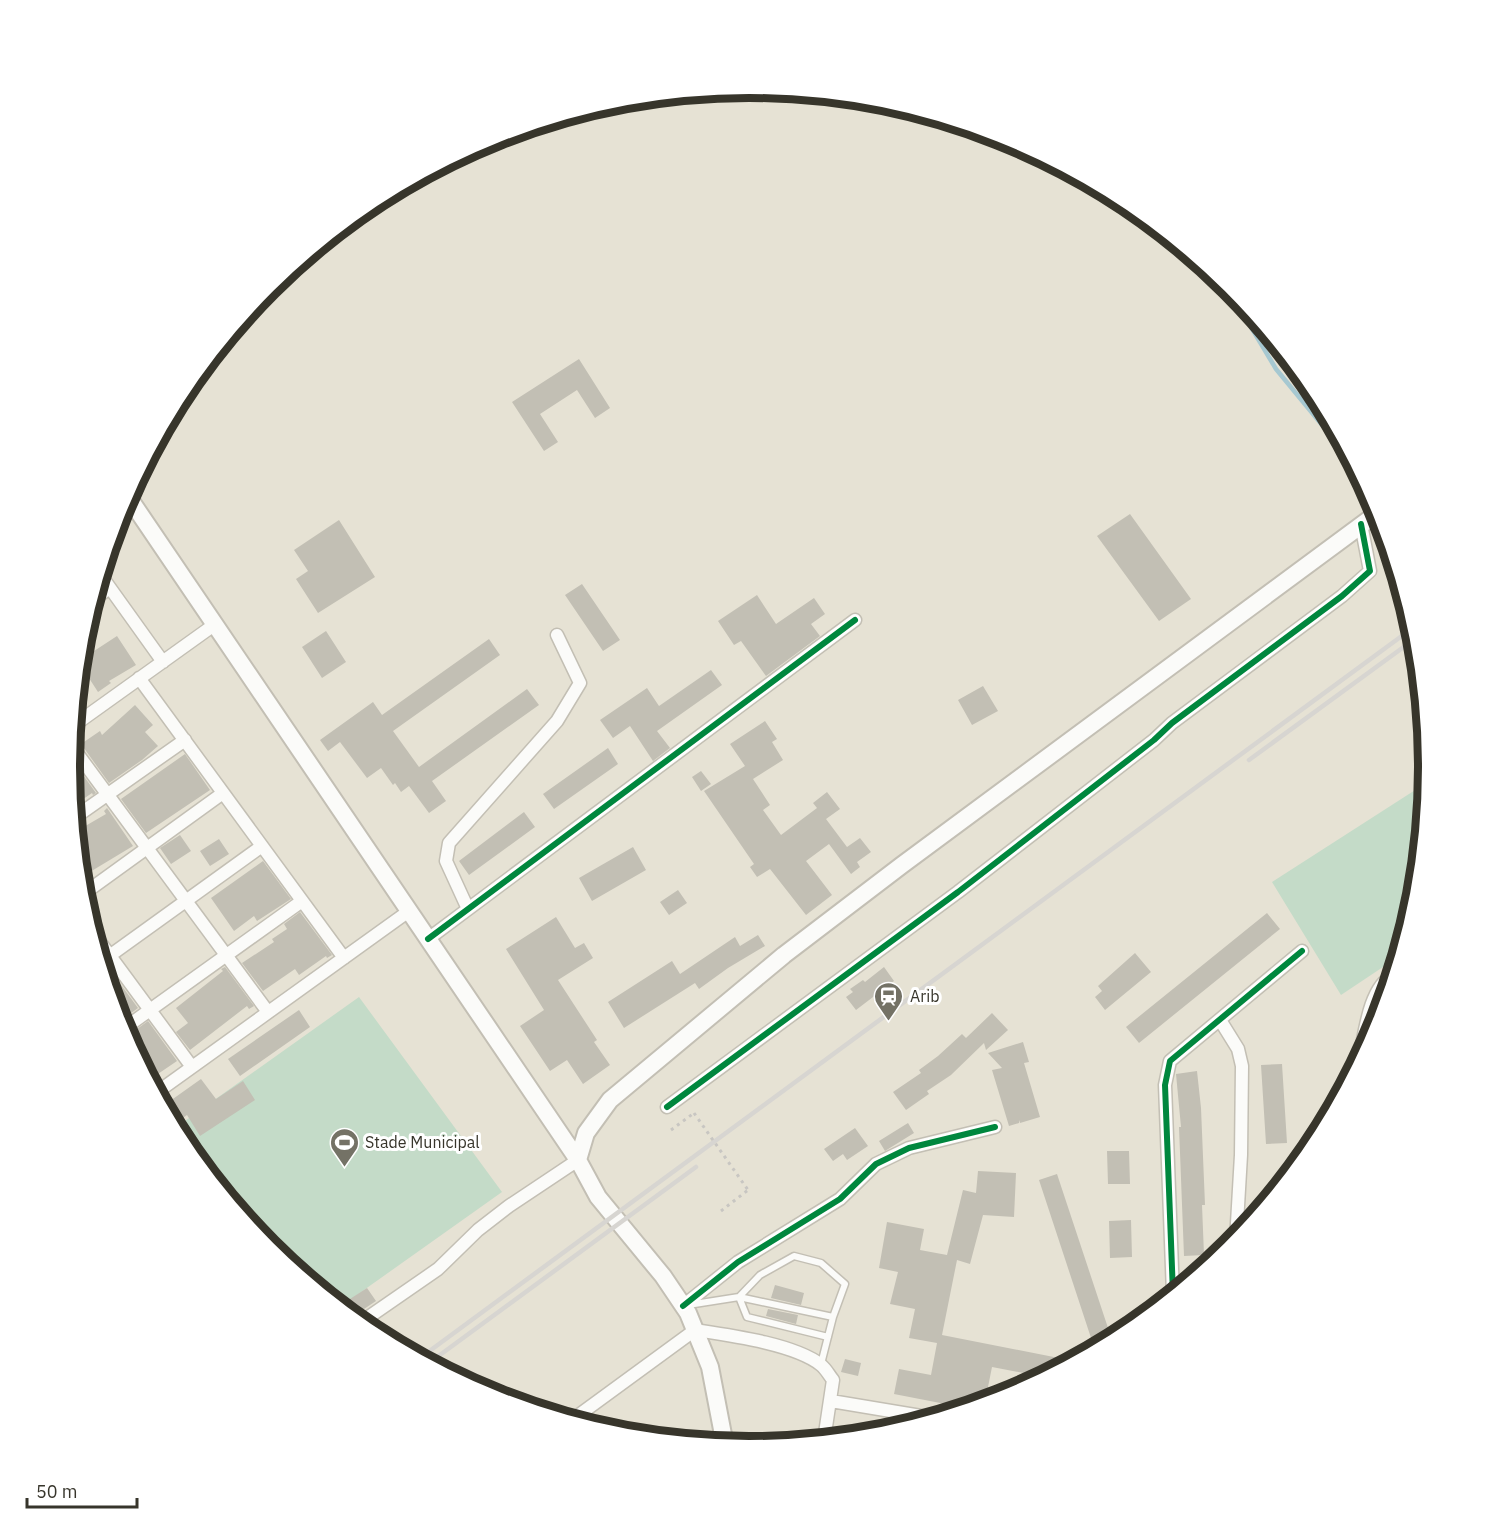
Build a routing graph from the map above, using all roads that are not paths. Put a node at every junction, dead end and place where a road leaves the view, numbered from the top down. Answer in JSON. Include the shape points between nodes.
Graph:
{"nodes":[{"id":1,"x":133,"y":504,"type":"edge"},
{"id":2,"x":1370,"y":518,"type":"edge"},
{"id":3,"x":1361,"y":524,"type":"junction"},
{"id":4,"x":106,"y":582,"type":"edge"},
{"id":5,"x":110,"y":588,"type":"junction"},
{"id":6,"x":102,"y":593,"type":"edge"},
{"id":7,"x":855,"y":620,"type":"dead end"},
{"id":8,"x":214,"y":625,"type":"junction"},
{"id":9,"x":557,"y":635,"type":"dead end"},
{"id":10,"x":163,"y":662,"type":"junction"},
{"id":11,"x":140,"y":678,"type":"junction"},
{"id":12,"x":81,"y":720,"type":"edge"},
{"id":13,"x":184,"y":740,"type":"junction"},
{"id":14,"x":80,"y":757,"type":"edge"},
{"id":15,"x":223,"y":793,"type":"junction"},
{"id":16,"x":108,"y":795,"type":"junction"},
{"id":17,"x":81,"y":813,"type":"edge"},
{"id":18,"x":262,"y":846,"type":"junction"},
{"id":19,"x":147,"y":848,"type":"junction"},
{"id":20,"x":91,"y":889,"type":"edge"},
{"id":21,"x":186,"y":901,"type":"junction"},
{"id":22,"x":302,"y":901,"type":"junction"},
{"id":23,"x":468,"y":909,"type":"junction"},
{"id":24,"x":409,"y":911,"type":"junction"},
{"id":25,"x":428,"y":939,"type":"junction"},
{"id":26,"x":1302,"y":951,"type":"dead end"},
{"id":27,"x":226,"y":955,"type":"junction"},
{"id":28,"x":107,"y":957,"type":"edge"},
{"id":29,"x":344,"y":958,"type":"junction"},
{"id":30,"x":109,"y":963,"type":"edge"},
{"id":31,"x":1383,"y":981,"type":"edge"},
{"id":32,"x":150,"y":1010,"type":"junction"},
{"id":33,"x":268,"y":1012,"type":"junction"},
{"id":34,"x":1220,"y":1020,"type":"junction"},
{"id":35,"x":130,"y":1024,"type":"edge"},
{"id":36,"x":1365,"y":1030,"type":"edge"},
{"id":37,"x":192,"y":1067,"type":"junction"},
{"id":38,"x":162,"y":1089,"type":"edge"},
{"id":39,"x":666,"y":1107,"type":"dead end"},
{"id":40,"x":995,"y":1127,"type":"dead end"},
{"id":41,"x":578,"y":1160,"type":"junction"},
{"id":42,"x":1237,"y":1224,"type":"edge"},
{"id":43,"x":1173,"y":1285,"type":"edge"},
{"id":44,"x":739,"y":1297,"type":"junction"},
{"id":45,"x":684,"y":1305,"type":"junction"},
{"id":46,"x":368,"y":1317,"type":"edge"},
{"id":47,"x":833,"y":1317,"type":"junction"},
{"id":48,"x":695,"y":1330,"type":"junction"},
{"id":49,"x":828,"y":1337,"type":"junction"},
{"id":50,"x":821,"y":1365,"type":"junction"},
{"id":51,"x":831,"y":1401,"type":"junction"},
{"id":52,"x":579,"y":1415,"type":"edge"},
{"id":53,"x":917,"y":1415,"type":"edge"},
{"id":54,"x":825,"y":1432,"type":"edge"},
{"id":55,"x":720,"y":1435,"type":"edge"}],
"edges":[{"from":1,"to":8,"type":"main road"},
{"from":2,"to":3,"type":"main road"},
{"from":3,"to":39,"type":"street","via":[[1370,571],[1342,596],[1172,723],[958,892]]},
{"from":3,"to":41,"type":"main road","via":[[767,969],[610,1100],[586,1133]]},
{"from":4,"to":5,"type":"street"},
{"from":5,"to":6,"type":"street"},
{"from":5,"to":10,"type":"street"},
{"from":7,"to":23,"type":"street"},
{"from":8,"to":10,"type":"street"},
{"from":8,"to":24,"type":"main road"},
{"from":9,"to":23,"type":"street","via":[[580,683],[557,721],[449,843],[446,861]]},
{"from":10,"to":11,"type":"street"},
{"from":11,"to":12,"type":"street"},
{"from":11,"to":13,"type":"street"},
{"from":13,"to":15,"type":"street"},
{"from":13,"to":16,"type":"street"},
{"from":14,"to":16,"type":"street"},
{"from":15,"to":18,"type":"street"},
{"from":15,"to":19,"type":"street"},
{"from":16,"to":17,"type":"street"},
{"from":16,"to":19,"type":"street"},
{"from":18,"to":21,"type":"street"},
{"from":18,"to":22,"type":"street"},
{"from":19,"to":20,"type":"street"},
{"from":19,"to":21,"type":"street"},
{"from":21,"to":27,"type":"street"},
{"from":21,"to":28,"type":"street"},
{"from":22,"to":27,"type":"street"},
{"from":22,"to":29,"type":"street"},
{"from":23,"to":25,"type":"street"},
{"from":24,"to":25,"type":"main road"},
{"from":24,"to":29,"type":"street"},
{"from":25,"to":41,"type":"main road"},
{"from":26,"to":34,"type":"street"},
{"from":27,"to":32,"type":"street"},
{"from":27,"to":33,"type":"street"},
{"from":29,"to":33,"type":"street"},
{"from":30,"to":32,"type":"street"},
{"from":31,"to":36,"type":"street"},
{"from":32,"to":35,"type":"street"},
{"from":32,"to":37,"type":"street"},
{"from":33,"to":37,"type":"street"},
{"from":34,"to":42,"type":"street","via":[[1238,1049],[1242,1066]]},
{"from":34,"to":43,"type":"street","via":[[1170,1061],[1167,1071]]},
{"from":37,"to":38,"type":"street"},
{"from":40,"to":45,"type":"street","via":[[909,1148],[876,1164],[840,1199],[738,1262]]},
{"from":41,"to":45,"type":"main road","via":[[598,1197]]},
{"from":41,"to":46,"type":"street","via":[[509,1206],[438,1269]]},
{"from":44,"to":45,"type":"lane"},
{"from":44,"to":47,"type":"lane"},
{"from":44,"to":47,"type":"lane","via":[[760,1275],[794,1256],[821,1263],[845,1284]]},
{"from":44,"to":49,"type":"lane","via":[[747,1317]]},
{"from":45,"to":48,"type":"main road"},
{"from":47,"to":49,"type":"lane"},
{"from":48,"to":50,"type":"street","via":[[790,1349]]},
{"from":48,"to":52,"type":"street"},
{"from":48,"to":55,"type":"main road","via":[[710,1367]]},
{"from":49,"to":50,"type":"lane"},
{"from":50,"to":51,"type":"street","via":[[833,1380]]},
{"from":51,"to":53,"type":"street"},
{"from":51,"to":54,"type":"street"}]}
